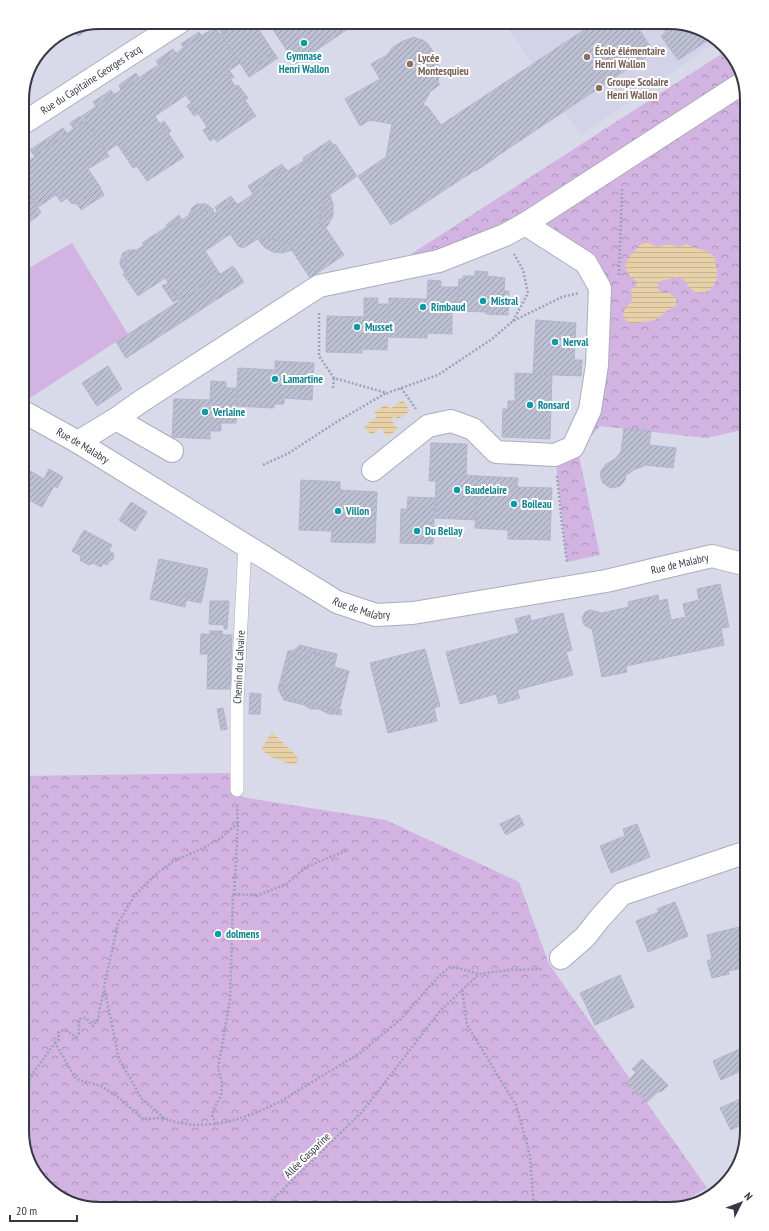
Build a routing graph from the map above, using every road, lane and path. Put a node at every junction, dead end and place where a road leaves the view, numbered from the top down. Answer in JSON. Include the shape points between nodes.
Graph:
{"nodes":[{"id":1,"x":169,"y":29,"type":"edge"},
{"id":2,"x":738,"y":86,"type":"dead end"},
{"id":3,"x":29,"y":119,"type":"edge"},
{"id":4,"x":623,"y":160,"type":"junction"},
{"id":5,"x":525,"y":224,"type":"junction"},
{"id":6,"x":504,"y":235,"type":"junction"},
{"id":7,"x":319,"y":286,"type":"junction"},
{"id":8,"x":600,"y":288,"type":"junction"},
{"id":9,"x":513,"y":321,"type":"junction"},
{"id":10,"x":334,"y":378,"type":"junction"},
{"id":11,"x":333,"y":388,"type":"dead end"},
{"id":12,"x":387,"y":393,"type":"junction"},
{"id":13,"x":29,"y":415,"type":"edge"},
{"id":14,"x":116,"y":419,"type":"junction"},
{"id":15,"x":78,"y":442,"type":"junction"},
{"id":16,"x":172,"y":451,"type":"dead end"},
{"id":17,"x":555,"y":455,"type":"junction"},
{"id":18,"x":263,"y":465,"type":"dead end"},
{"id":19,"x":373,"y":470,"type":"dead end"},
{"id":20,"x":245,"y":544,"type":"junction"},
{"id":21,"x":567,"y":562,"type":"dead end"},
{"id":22,"x":740,"y":563,"type":"edge"},
{"id":23,"x":238,"y":790,"type":"dead end"},
{"id":24,"x":348,"y":850,"type":"dead end"},
{"id":25,"x":740,"y":854,"type":"edge"},
{"id":26,"x":233,"y":894,"type":"junction"},
{"id":27,"x":561,"y":958,"type":"joint"},
{"id":28,"x":479,"y":974,"type":"junction"},
{"id":29,"x":104,"y":988,"type":"junction"},
{"id":30,"x":462,"y":990,"type":"junction"},
{"id":31,"x":55,"y":1043,"type":"junction"},
{"id":32,"x":29,"y":1089,"type":"edge"},
{"id":33,"x":164,"y":1118,"type":"junction"},
{"id":34,"x":216,"y":1124,"type":"junction"},
{"id":35,"x":270,"y":1202,"type":"edge"},
{"id":36,"x":533,"y":1202,"type":"edge"}],
"edges":[{"from":1,"to":3,"type":"street","name":"Rue du Capitaine Georges Facq"},
{"from":2,"to":4,"type":"street"},
{"from":4,"to":5,"type":"street"},
{"from":4,"to":8,"type":"path","via":[[619,282]]},
{"from":5,"to":6,"type":"street"},
{"from":5,"to":8,"type":"street","via":[[586,263]]},
{"from":6,"to":7,"type":"street","via":[[439,261]]},
{"from":6,"to":9,"type":"path","via":[[523,270],[528,293]]},
{"from":7,"to":10,"type":"path","via":[[319,356]]},
{"from":7,"to":14,"type":"street"},
{"from":8,"to":9,"type":"path","via":[[562,297]]},
{"from":8,"to":17,"type":"street","via":[[597,365],[590,410],[573,447]]},
{"from":9,"to":12,"type":"path","via":[[492,339],[438,375]]},
{"from":10,"to":11,"type":"path"},
{"from":10,"to":12,"type":"path"},
{"from":12,"to":18,"type":"path","via":[[289,453]]},
{"from":13,"to":15,"type":"street","name":"Rue de Malabry"},
{"from":14,"to":15,"type":"street"},
{"from":14,"to":16,"type":"street"},
{"from":15,"to":20,"type":"street","name":"Rue de Malabry"},
{"from":17,"to":19,"type":"street","via":[[496,452],[473,430],[450,421],[428,426]]},
{"from":17,"to":21,"type":"path"},
{"from":20,"to":22,"type":"street","name":"Rue de Malabry","via":[[337,602],[376,615],[413,613],[606,581],[712,556]]},
{"from":20,"to":23,"type":"lane","name":"Chemin du Calvaire","via":[[237,703]]},
{"from":24,"to":26,"type":"path","via":[[308,866],[286,884],[257,896]]},
{"from":25,"to":27,"type":"street","via":[[622,894],[585,937]]},
{"from":26,"to":29,"type":"path","via":[[238,823],[221,838],[169,865],[135,895],[118,923]]},
{"from":26,"to":34,"type":"path","via":[[230,1000],[218,1068],[222,1082],[221,1096],[212,1115]]},
{"from":27,"to":28,"type":"path","via":[[544,969]]},
{"from":28,"to":30,"type":"path","name":"Allée Gasparine"},
{"from":28,"to":34,"type":"path","via":[[450,967],[401,1019],[360,1053],[281,1101],[256,1113]]},
{"from":29,"to":31,"type":"path","via":[[99,1018],[93,1026],[86,1018],[79,1019],[79,1033],[76,1037],[62,1030],[58,1033],[59,1040]]},
{"from":29,"to":33,"type":"path","via":[[119,1059],[142,1098]]},
{"from":30,"to":35,"type":"path","name":"Allée Gasparine","via":[[440,1011],[362,1112]]},
{"from":30,"to":36,"type":"path","via":[[467,1025],[516,1105],[530,1156]]},
{"from":31,"to":32,"type":"path","via":[[30,1077]]},
{"from":31,"to":33,"type":"path","via":[[76,1079],[101,1086],[118,1096],[143,1119]]},
{"from":33,"to":34,"type":"path","via":[[193,1125]]}]}
